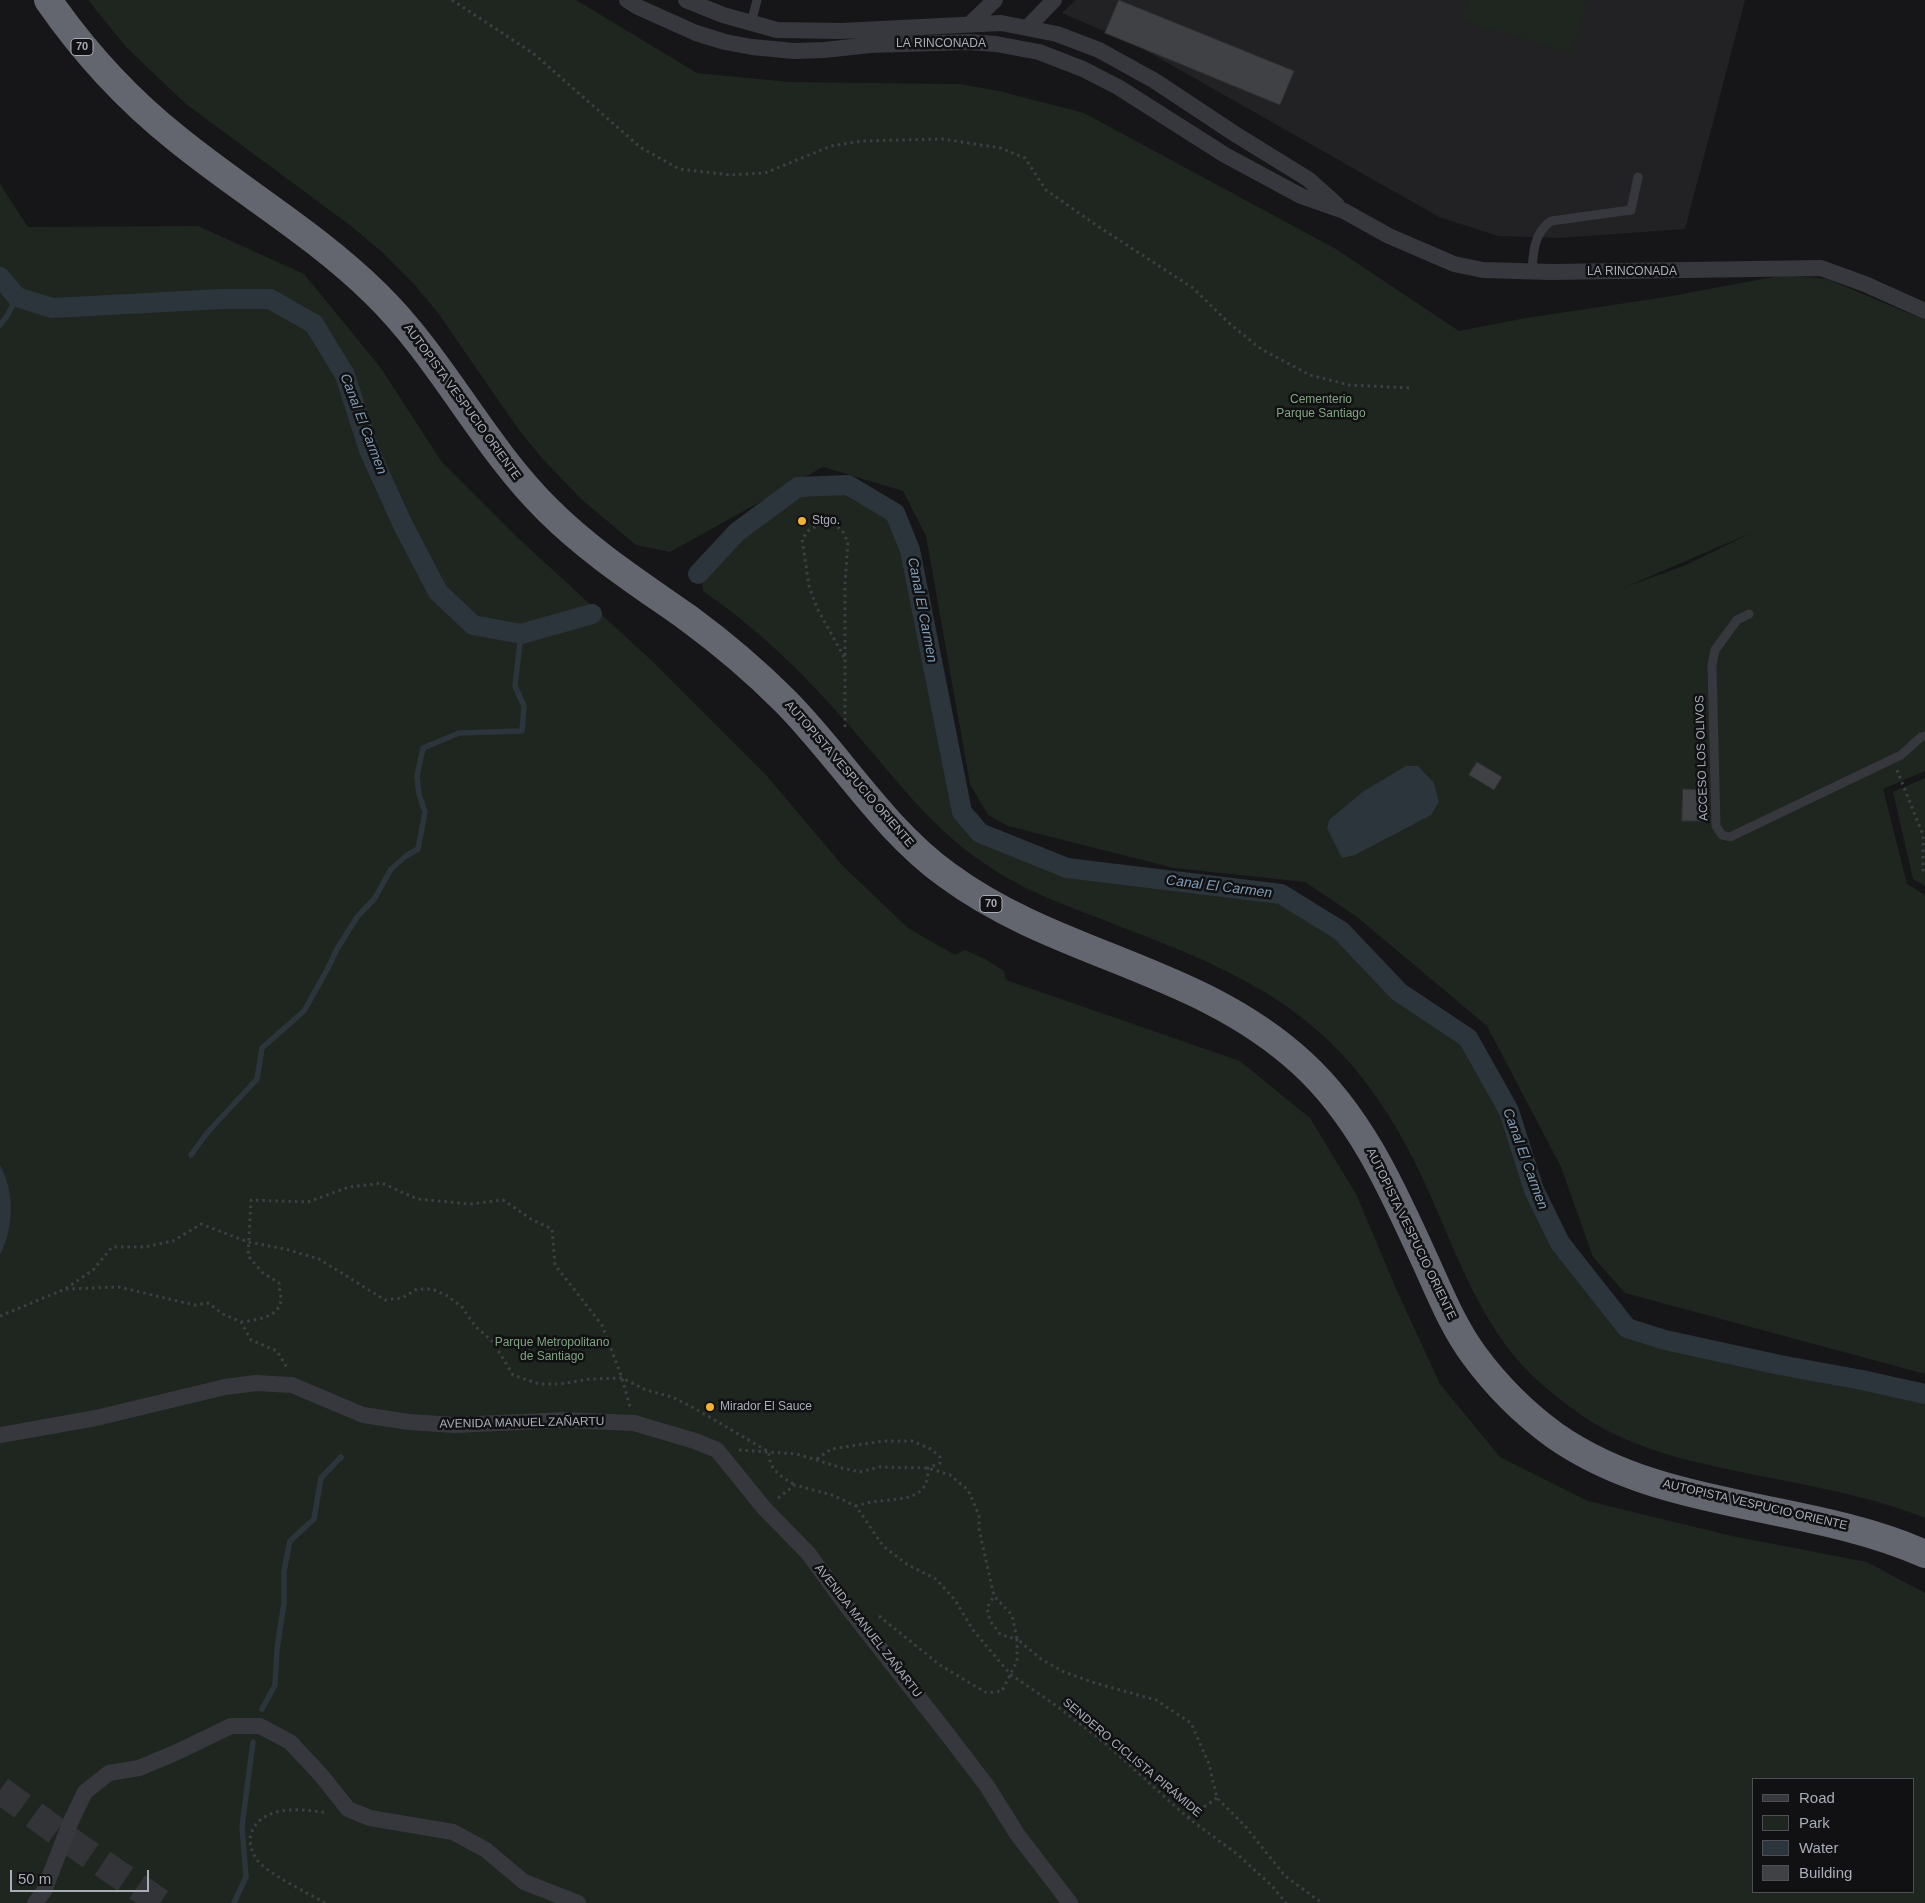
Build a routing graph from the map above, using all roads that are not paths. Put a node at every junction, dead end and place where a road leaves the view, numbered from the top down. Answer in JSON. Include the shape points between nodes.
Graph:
{"nodes":[{"id":1,"x":48,"y":0,"type":"edge"},
{"id":2,"x":686,"y":0,"type":"edge"},
{"id":3,"x":757,"y":0,"type":"edge"},
{"id":4,"x":995,"y":0,"type":"edge"},
{"id":5,"x":1054,"y":0,"type":"edge"},
{"id":6,"x":636,"y":2,"type":"edge"},
{"id":7,"x":751,"y":24,"type":"junction"},
{"id":8,"x":970,"y":24,"type":"junction"},
{"id":9,"x":1027,"y":28,"type":"junction"},
{"id":10,"x":1183,"y":98,"type":"junction"},
{"id":11,"x":1170,"y":120,"type":"junction"},
{"id":12,"x":1638,"y":177,"type":"dead end"},
{"id":13,"x":1344,"y":211,"type":"junction"},
{"id":14,"x":1532,"y":272,"type":"junction"},
{"id":15,"x":1925,"y":311,"type":"edge"},
{"id":16,"x":1749,"y":614,"type":"dead end"},
{"id":17,"x":1925,"y":736,"type":"edge"},
{"id":18,"x":0,"y":1435,"type":"edge"},
{"id":19,"x":1925,"y":1554,"type":"edge"},
{"id":20,"x":35,"y":1903,"type":"edge"},
{"id":21,"x":578,"y":1903,"type":"edge"},
{"id":22,"x":1070,"y":1903,"type":"edge"}],
"edges":[{"from":1,"to":19,"type":"highway","name":"AUTOPISTA VESPUCIO ORIENTE","number":"70","via":[[89,56],[139,106],[370,287],[413,334],[497,451],[540,502],[581,541],[708,634],[766,682],[814,732],[891,824],[930,862],[969,891],[1013,916],[1172,981],[1232,1010],[1308,1068],[1344,1109],[1365,1140],[1451,1316],[1473,1354],[1536,1421],[1585,1454],[1640,1477],[1696,1494],[1846,1526]]},
{"from":2,"to":7,"type":"street","name":"LA RINCONADA"},
{"from":3,"to":7,"type":"lane"},
{"from":4,"to":8,"type":"street"},
{"from":5,"to":9,"type":"street"},
{"from":6,"to":11,"type":"street","name":"LA RINCONADA","via":[[696,32],[752,47],[794,51],[969,42],[1039,52],[1083,69]]},
{"from":7,"to":8,"type":"street","name":"LA RINCONADA","via":[[777,30],[820,32]]},
{"from":8,"to":9,"type":"street","name":"LA RINCONADA","via":[[1001,23]]},
{"from":9,"to":10,"type":"street","name":"LA RINCONADA","via":[[1057,34],[1099,50]]},
{"from":10,"to":11,"type":"street"},
{"from":10,"to":13,"type":"street","name":"LA RINCONADA","via":[[1308,179]]},
{"from":11,"to":13,"type":"street","name":"LA RINCONADA","via":[[1302,196]]},
{"from":12,"to":14,"type":"lane","via":[[1631,210],[1550,221],[1543,226],[1538,233]]},
{"from":13,"to":14,"type":"street","name":"LA RINCONADA","via":[[1389,236],[1454,264],[1483,270]]},
{"from":14,"to":15,"type":"street","name":"LA RINCONADA","via":[[1821,268]]},
{"from":16,"to":17,"type":"lane","name":"ACCESO LOS OLIVOS","via":[[1737,620],[1715,650],[1712,665],[1716,826],[1722,835],[1730,837],[1893,759]]},
{"from":18,"to":22,"type":"street","name":"AVENIDA MANUEL ZAÑARTU","via":[[256,1383],[292,1385],[364,1415],[409,1422],[454,1425],[565,1420],[634,1423],[695,1440],[716,1450],[764,1508],[808,1553],[948,1735]]},
{"from":20,"to":21,"type":"street","via":[[44,1891],[85,1792],[109,1773],[139,1768],[231,1726],[260,1726],[290,1742],[348,1810],[370,1818],[453,1832],[486,1850],[524,1882]]}]}
